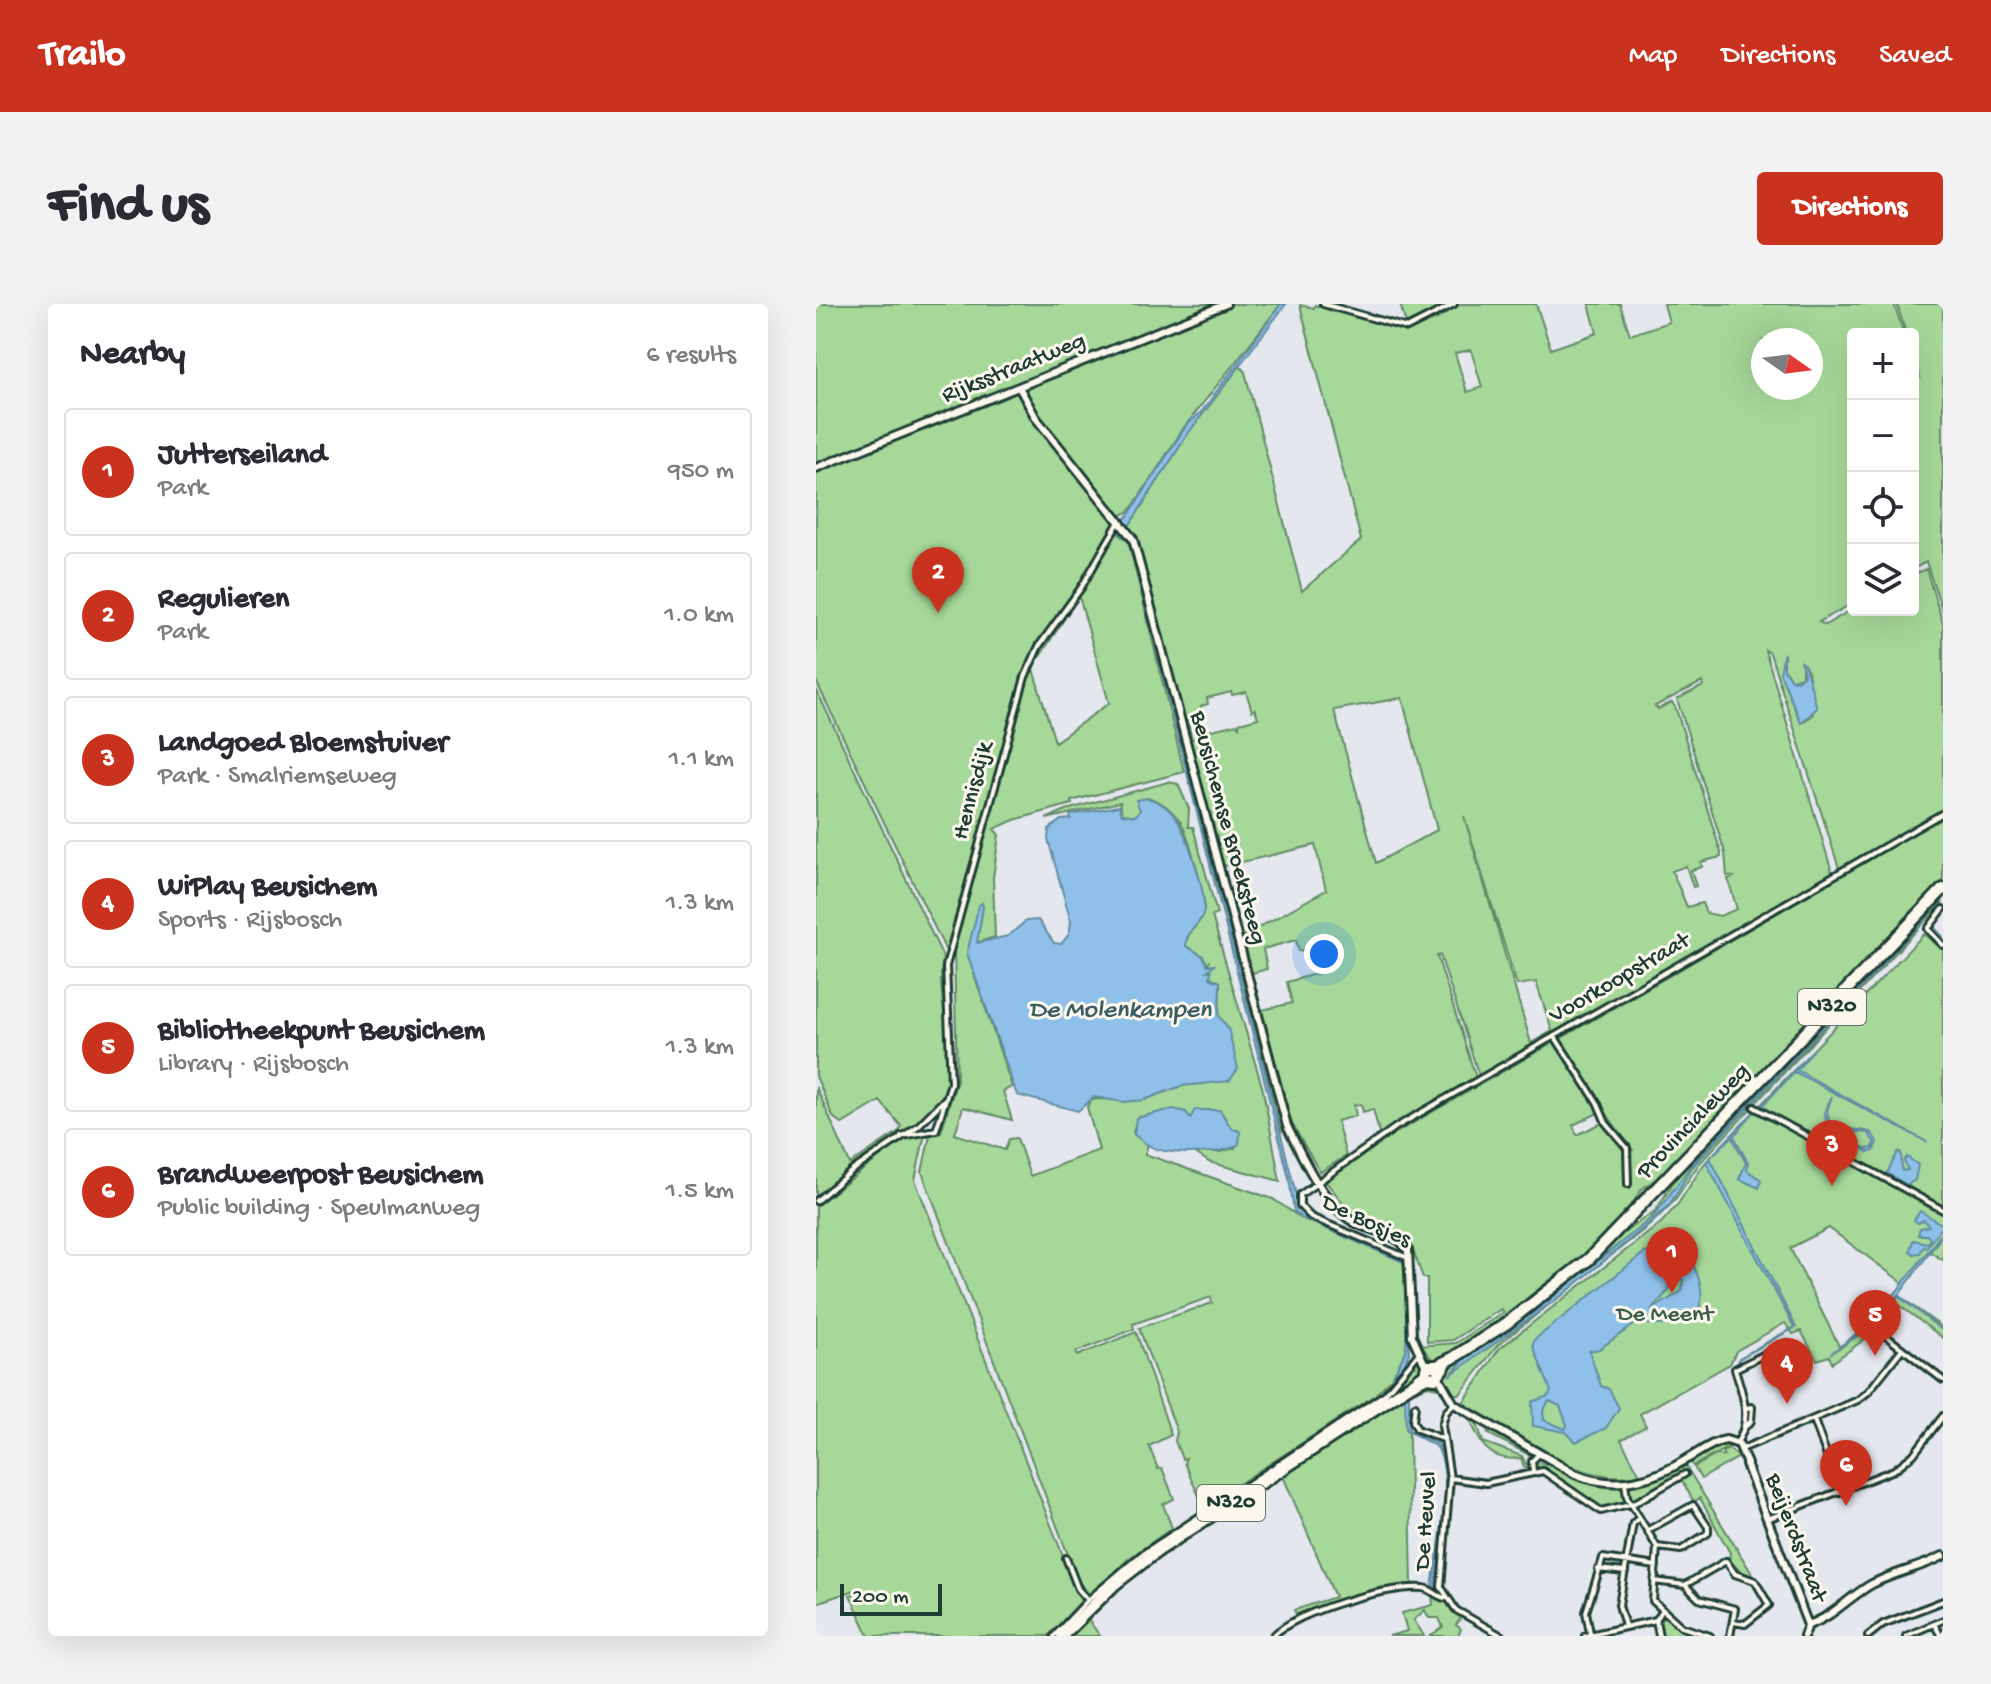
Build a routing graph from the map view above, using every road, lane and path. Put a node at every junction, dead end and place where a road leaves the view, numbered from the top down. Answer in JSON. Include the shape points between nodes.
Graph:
{"nodes":[{"id":1,"x":1226,"y":304,"type":"edge"},
{"id":2,"x":1323,"y":304,"type":"edge"},
{"id":3,"x":1454,"y":304,"type":"edge"},
{"id":4,"x":1019,"y":387,"type":"junction"},
{"id":5,"x":816,"y":468,"type":"edge"},
{"id":6,"x":1122,"y":521,"type":"junction"},
{"id":7,"x":1943,"y":813,"type":"edge"},
{"id":8,"x":1943,"y":889,"type":"edge"},
{"id":9,"x":1943,"y":909,"type":"edge"},
{"id":10,"x":1943,"y":945,"type":"edge"},
{"id":11,"x":1555,"y":1037,"type":"junction"},
{"id":12,"x":947,"y":1097,"type":"junction"},
{"id":13,"x":1754,"y":1107,"type":"dead end"},
{"id":14,"x":901,"y":1136,"type":"junction"},
{"id":15,"x":1318,"y":1181,"type":"junction"},
{"id":16,"x":1628,"y":1184,"type":"dead end"},
{"id":17,"x":816,"y":1201,"type":"edge"},
{"id":18,"x":1943,"y":1210,"type":"edge"},
{"id":19,"x":1411,"y":1260,"type":"junction"},
{"id":20,"x":1882,"y":1333,"type":"dead end"},
{"id":21,"x":1787,"y":1343,"type":"dead end"},
{"id":22,"x":1902,"y":1349,"type":"junction"},
{"id":23,"x":1419,"y":1353,"type":"junction"},
{"id":24,"x":1432,"y":1372,"type":"junction"},
{"id":25,"x":1943,"y":1380,"type":"edge"},
{"id":26,"x":1454,"y":1404,"type":"junction"},
{"id":27,"x":1415,"y":1406,"type":"dead end"},
{"id":28,"x":1943,"y":1416,"type":"edge"},
{"id":29,"x":1814,"y":1420,"type":"junction"},
{"id":30,"x":1443,"y":1439,"type":"junction"},
{"id":31,"x":1738,"y":1447,"type":"junction"},
{"id":32,"x":1540,"y":1453,"type":"junction"},
{"id":33,"x":1533,"y":1471,"type":"junction"},
{"id":34,"x":1685,"y":1474,"type":"dead end"},
{"id":35,"x":1450,"y":1478,"type":"junction"},
{"id":36,"x":1625,"y":1483,"type":"junction"},
{"id":37,"x":1840,"y":1492,"type":"junction"},
{"id":38,"x":1631,"y":1504,"type":"junction"},
{"id":39,"x":1639,"y":1518,"type":"junction"},
{"id":40,"x":1770,"y":1518,"type":"junction"},
{"id":41,"x":1648,"y":1530,"type":"junction"},
{"id":42,"x":1657,"y":1547,"type":"junction"},
{"id":43,"x":1943,"y":1556,"type":"edge"},
{"id":44,"x":1066,"y":1558,"type":"dead end"},
{"id":45,"x":1626,"y":1561,"type":"junction"},
{"id":46,"x":1656,"y":1566,"type":"junction"},
{"id":47,"x":1598,"y":1569,"type":"junction"},
{"id":48,"x":1625,"y":1572,"type":"junction"},
{"id":49,"x":1654,"y":1581,"type":"junction"},
{"id":50,"x":1685,"y":1585,"type":"junction"},
{"id":51,"x":1445,"y":1598,"type":"junction"},
{"id":52,"x":1088,"y":1600,"type":"junction"},
{"id":53,"x":1943,"y":1601,"type":"edge"},
{"id":54,"x":1662,"y":1611,"type":"junction"},
{"id":55,"x":1656,"y":1620,"type":"junction"},
{"id":56,"x":1943,"y":1620,"type":"edge"},
{"id":57,"x":1734,"y":1622,"type":"junction"},
{"id":58,"x":1934,"y":1624,"type":"junction"},
{"id":59,"x":1808,"y":1625,"type":"junction"},
{"id":60,"x":1625,"y":1626,"type":"junction"},
{"id":61,"x":1609,"y":1633,"type":"edge"},
{"id":62,"x":1588,"y":1634,"type":"edge"},
{"id":63,"x":1054,"y":1636,"type":"edge"},
{"id":64,"x":1062,"y":1636,"type":"edge"},
{"id":65,"x":1273,"y":1636,"type":"edge"},
{"id":66,"x":1502,"y":1636,"type":"edge"},
{"id":67,"x":1659,"y":1636,"type":"edge"},
{"id":68,"x":1710,"y":1636,"type":"edge"},
{"id":69,"x":1730,"y":1636,"type":"edge"},
{"id":70,"x":1804,"y":1636,"type":"edge"},
{"id":71,"x":1868,"y":1636,"type":"edge"},
{"id":72,"x":1906,"y":1636,"type":"edge"},
{"id":73,"x":1941,"y":1636,"type":"edge"}],
"edges":[{"from":1,"to":4,"type":"street","name":"Rijksstraatweg"},
{"from":2,"to":3,"type":"street","via":[[1402,328]]},
{"from":4,"to":5,"type":"street","name":"Rijksstraatweg"},
{"from":4,"to":6,"type":"street","name":"Beusichemse Broeksteeg","via":[[1036,418]]},
{"from":6,"to":12,"type":"street","name":"Hennisdijk","via":[[1039,646],[1006,739],[946,966],[951,1066]]},
{"from":6,"to":15,"type":"street","name":"Beusichemse Broeksteeg","via":[[1138,550],[1287,1126]]},
{"from":7,"to":11,"type":"street","name":"Voorkoopstraat"},
{"from":8,"to":24,"type":"highway","name":"Provincialeweg","number":"N320","via":[[1589,1259],[1539,1301]]},
{"from":9,"to":10,"type":"street","via":[[1928,925]]},
{"from":11,"to":15,"type":"street","name":"Voorkoopstraat","via":[[1396,1127]]},
{"from":11,"to":16,"type":"street","via":[[1606,1123],[1627,1148]]},
{"from":12,"to":14,"type":"street","name":"Hennisdijk"},
{"from":12,"to":14,"type":"street","name":"Hennisdijk","via":[[938,1128]]},
{"from":13,"to":18,"type":"street"},
{"from":14,"to":17,"type":"street","name":"Hennisdijk"},
{"from":15,"to":19,"type":"street","name":"Beusichemse Broeksteeg","via":[[1343,1214],[1402,1241]]},
{"from":15,"to":19,"type":"street","name":"De Bosjes","via":[[1300,1195],[1304,1213]]},
{"from":19,"to":23,"type":"street","name":"De Bosjes","via":[[1412,1336]]},
{"from":20,"to":22,"type":"street"},
{"from":21,"to":31,"type":"street","via":[[1735,1369],[1746,1408]]},
{"from":22,"to":25,"type":"street"},
{"from":22,"to":29,"type":"street","via":[[1868,1392]]},
{"from":23,"to":24,"type":"street"},
{"from":23,"to":52,"type":"street","via":[[1385,1394],[1161,1541]]},
{"from":24,"to":26,"type":"street"},
{"from":24,"to":64,"type":"highway","name":"Provincialeweg","number":"N320","via":[[1159,1550]]},
{"from":26,"to":30,"type":"street","name":"De Heuvel","via":[[1443,1419]]},
{"from":26,"to":32,"type":"street"},
{"from":27,"to":30,"type":"street","via":[[1417,1429]]},
{"from":28,"to":37,"type":"street","via":[[1899,1467]]},
{"from":29,"to":31,"type":"street"},
{"from":29,"to":37,"type":"street"},
{"from":30,"to":35,"type":"street","name":"De Heuvel"},
{"from":31,"to":36,"type":"street","via":[[1720,1443],[1658,1475]]},
{"from":31,"to":40,"type":"street","name":"Beijerdstraat"},
{"from":32,"to":33,"type":"street","via":[[1532,1461]]},
{"from":32,"to":36,"type":"street","via":[[1581,1477]]},
{"from":33,"to":35,"type":"street","via":[[1486,1483]]},
{"from":33,"to":38,"type":"street","via":[[1547,1472],[1601,1511]]},
{"from":34,"to":38,"type":"street"},
{"from":35,"to":51,"type":"street","name":"De Heuvel","via":[[1441,1581]]},
{"from":36,"to":38,"type":"street"},
{"from":37,"to":40,"type":"street"},
{"from":38,"to":39,"type":"street"},
{"from":39,"to":41,"type":"street"},
{"from":39,"to":45,"type":"street","via":[[1633,1523]]},
{"from":40,"to":59,"type":"street","name":"Beijerdstraat"},
{"from":41,"to":42,"type":"street"},
{"from":41,"to":42,"type":"street","via":[[1693,1505],[1708,1527],[1708,1533],[1685,1548]]},
{"from":42,"to":46,"type":"street"},
{"from":43,"to":59,"type":"street","via":[[1875,1583]]},
{"from":44,"to":52,"type":"street"},
{"from":45,"to":46,"type":"street"},
{"from":45,"to":47,"type":"street","via":[[1603,1558]]},
{"from":45,"to":48,"type":"street"},
{"from":46,"to":49,"type":"street"},
{"from":47,"to":48,"type":"street"},
{"from":47,"to":62,"type":"street","via":[[1586,1612]]},
{"from":48,"to":60,"type":"street","via":[[1619,1605]]},
{"from":49,"to":50,"type":"street"},
{"from":49,"to":54,"type":"street","via":[[1653,1601]]},
{"from":50,"to":57,"type":"street","via":[[1699,1599],[1735,1609]]},
{"from":50,"to":57,"type":"street","via":[[1726,1561],[1735,1574],[1751,1577],[1770,1609],[1745,1624]]},
{"from":51,"to":65,"type":"street","via":[[1425,1588],[1384,1591],[1298,1617]]},
{"from":51,"to":66,"type":"street","via":[[1465,1617]]},
{"from":52,"to":63,"type":"street"},
{"from":53,"to":71,"type":"street","via":[[1883,1624]]},
{"from":54,"to":55,"type":"street"},
{"from":54,"to":68,"type":"street","via":[[1682,1627]]},
{"from":55,"to":60,"type":"street"},
{"from":55,"to":67,"type":"street"},
{"from":56,"to":58,"type":"street"},
{"from":57,"to":69,"type":"street"},
{"from":58,"to":72,"type":"street"},
{"from":58,"to":73,"type":"street"},
{"from":59,"to":70,"type":"street"},
{"from":60,"to":61,"type":"street"},
{"from":61,"to":62,"type":"street"}]}
